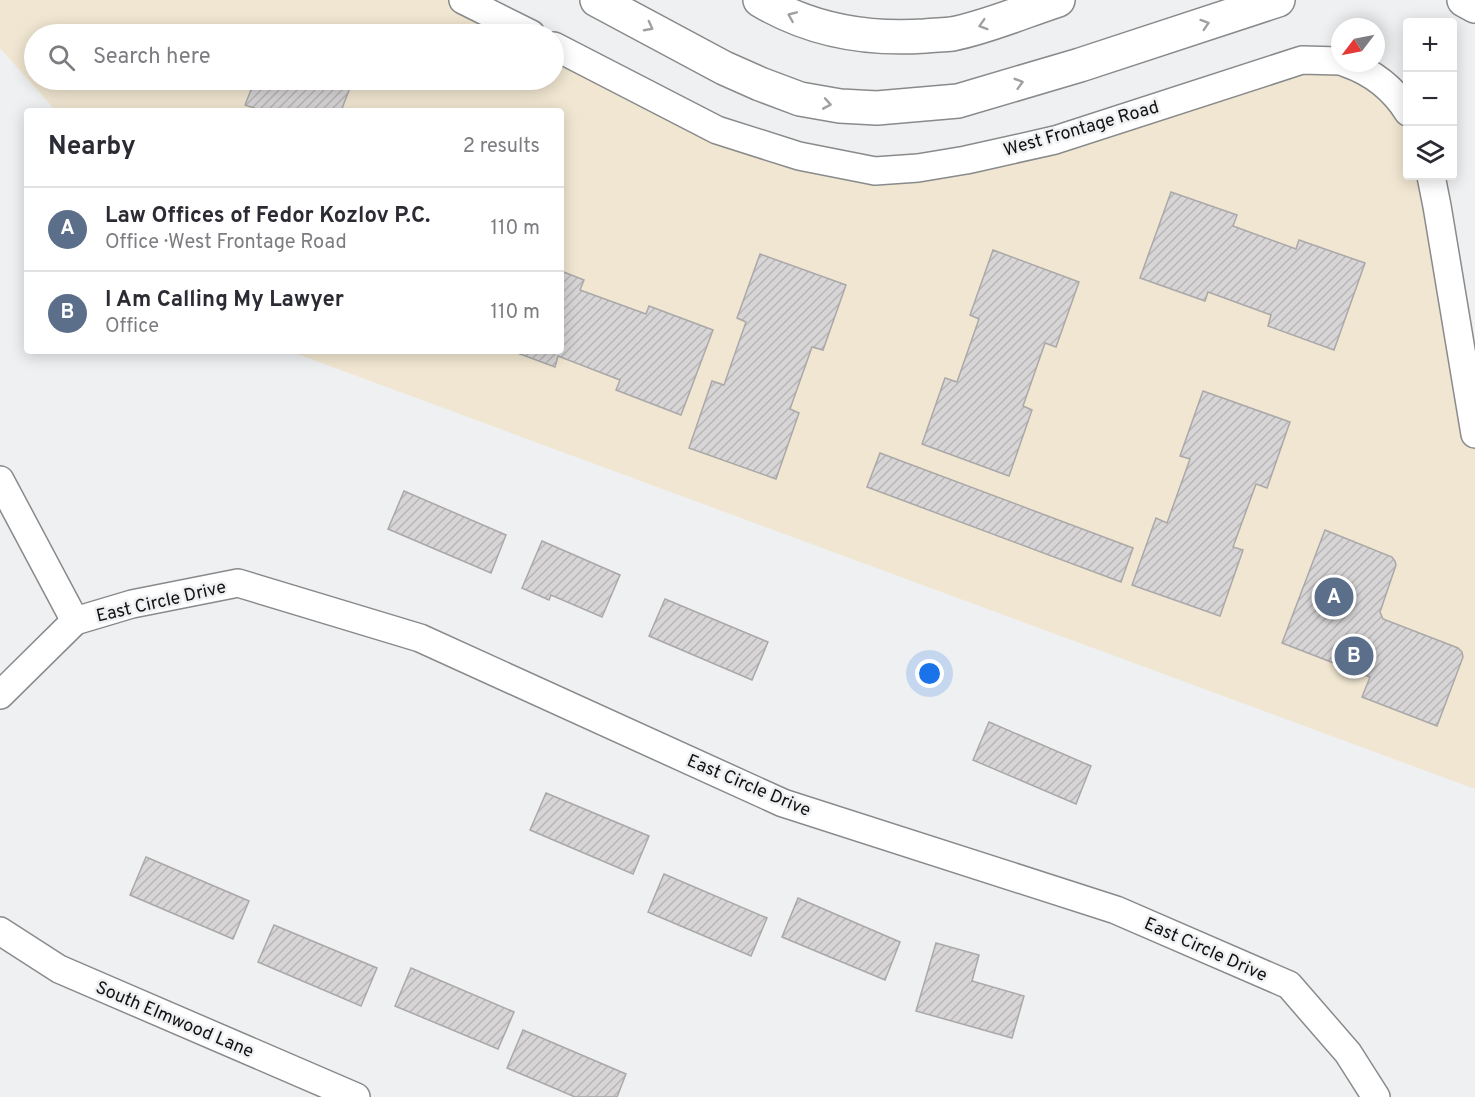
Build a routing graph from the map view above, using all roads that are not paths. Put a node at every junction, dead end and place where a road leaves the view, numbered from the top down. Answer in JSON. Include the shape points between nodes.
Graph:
{"nodes":[{"id":1,"x":463,"y":0,"type":"edge"},
{"id":2,"x":597,"y":0,"type":"edge"},
{"id":3,"x":760,"y":0,"type":"edge"},
{"id":4,"x":1058,"y":0,"type":"edge"},
{"id":5,"x":1278,"y":0,"type":"edge"},
{"id":6,"x":1464,"y":0,"type":"edge"},
{"id":7,"x":1475,"y":6,"type":"edge"},
{"id":8,"x":511,"y":24,"type":"edge"},
{"id":9,"x":564,"y":51,"type":"edge"},
{"id":10,"x":1331,"y":61,"type":"edge"},
{"id":11,"x":1368,"y":72,"type":"edge"},
{"id":12,"x":1403,"y":107,"type":"edge"},
{"id":13,"x":1432,"y":180,"type":"edge"},
{"id":14,"x":1475,"y":434,"type":"edge"},
{"id":15,"x":0,"y":480,"type":"edge"},
{"id":16,"x":75,"y":621,"type":"junction"},
{"id":17,"x":0,"y":694,"type":"edge"},
{"id":18,"x":0,"y":931,"type":"edge"},
{"id":19,"x":356,"y":1097,"type":"edge"},
{"id":20,"x":1376,"y":1097,"type":"edge"}],
"edges":[{"from":1,"to":8,"type":"street"},
{"from":2,"to":5,"type":"highway","one_way":true,"via":[[760,84],[800,99],[877,108],[958,101]]},
{"from":4,"to":3,"type":"highway","one_way":true,"via":[[952,34],[903,37],[873,37],[812,25]]},
{"from":6,"to":7,"type":"highway"},
{"from":9,"to":10,"type":"street","name":"West Frontage Road","via":[[717,130],[799,156],[874,171],[966,160],[1054,140],[1302,60]]},
{"from":11,"to":12,"type":"street","via":[[1384,83]]},
{"from":13,"to":14,"type":"street"},
{"from":15,"to":16,"type":"street"},
{"from":16,"to":17,"type":"street"},
{"from":16,"to":20,"type":"street","name":"East Circle Drive","via":[[132,604],[238,583],[420,638],[783,803],[1116,910],[1289,986],[1348,1053]]},
{"from":18,"to":19,"type":"street","name":"South Elmwood Lane","via":[[59,969]]}]}
